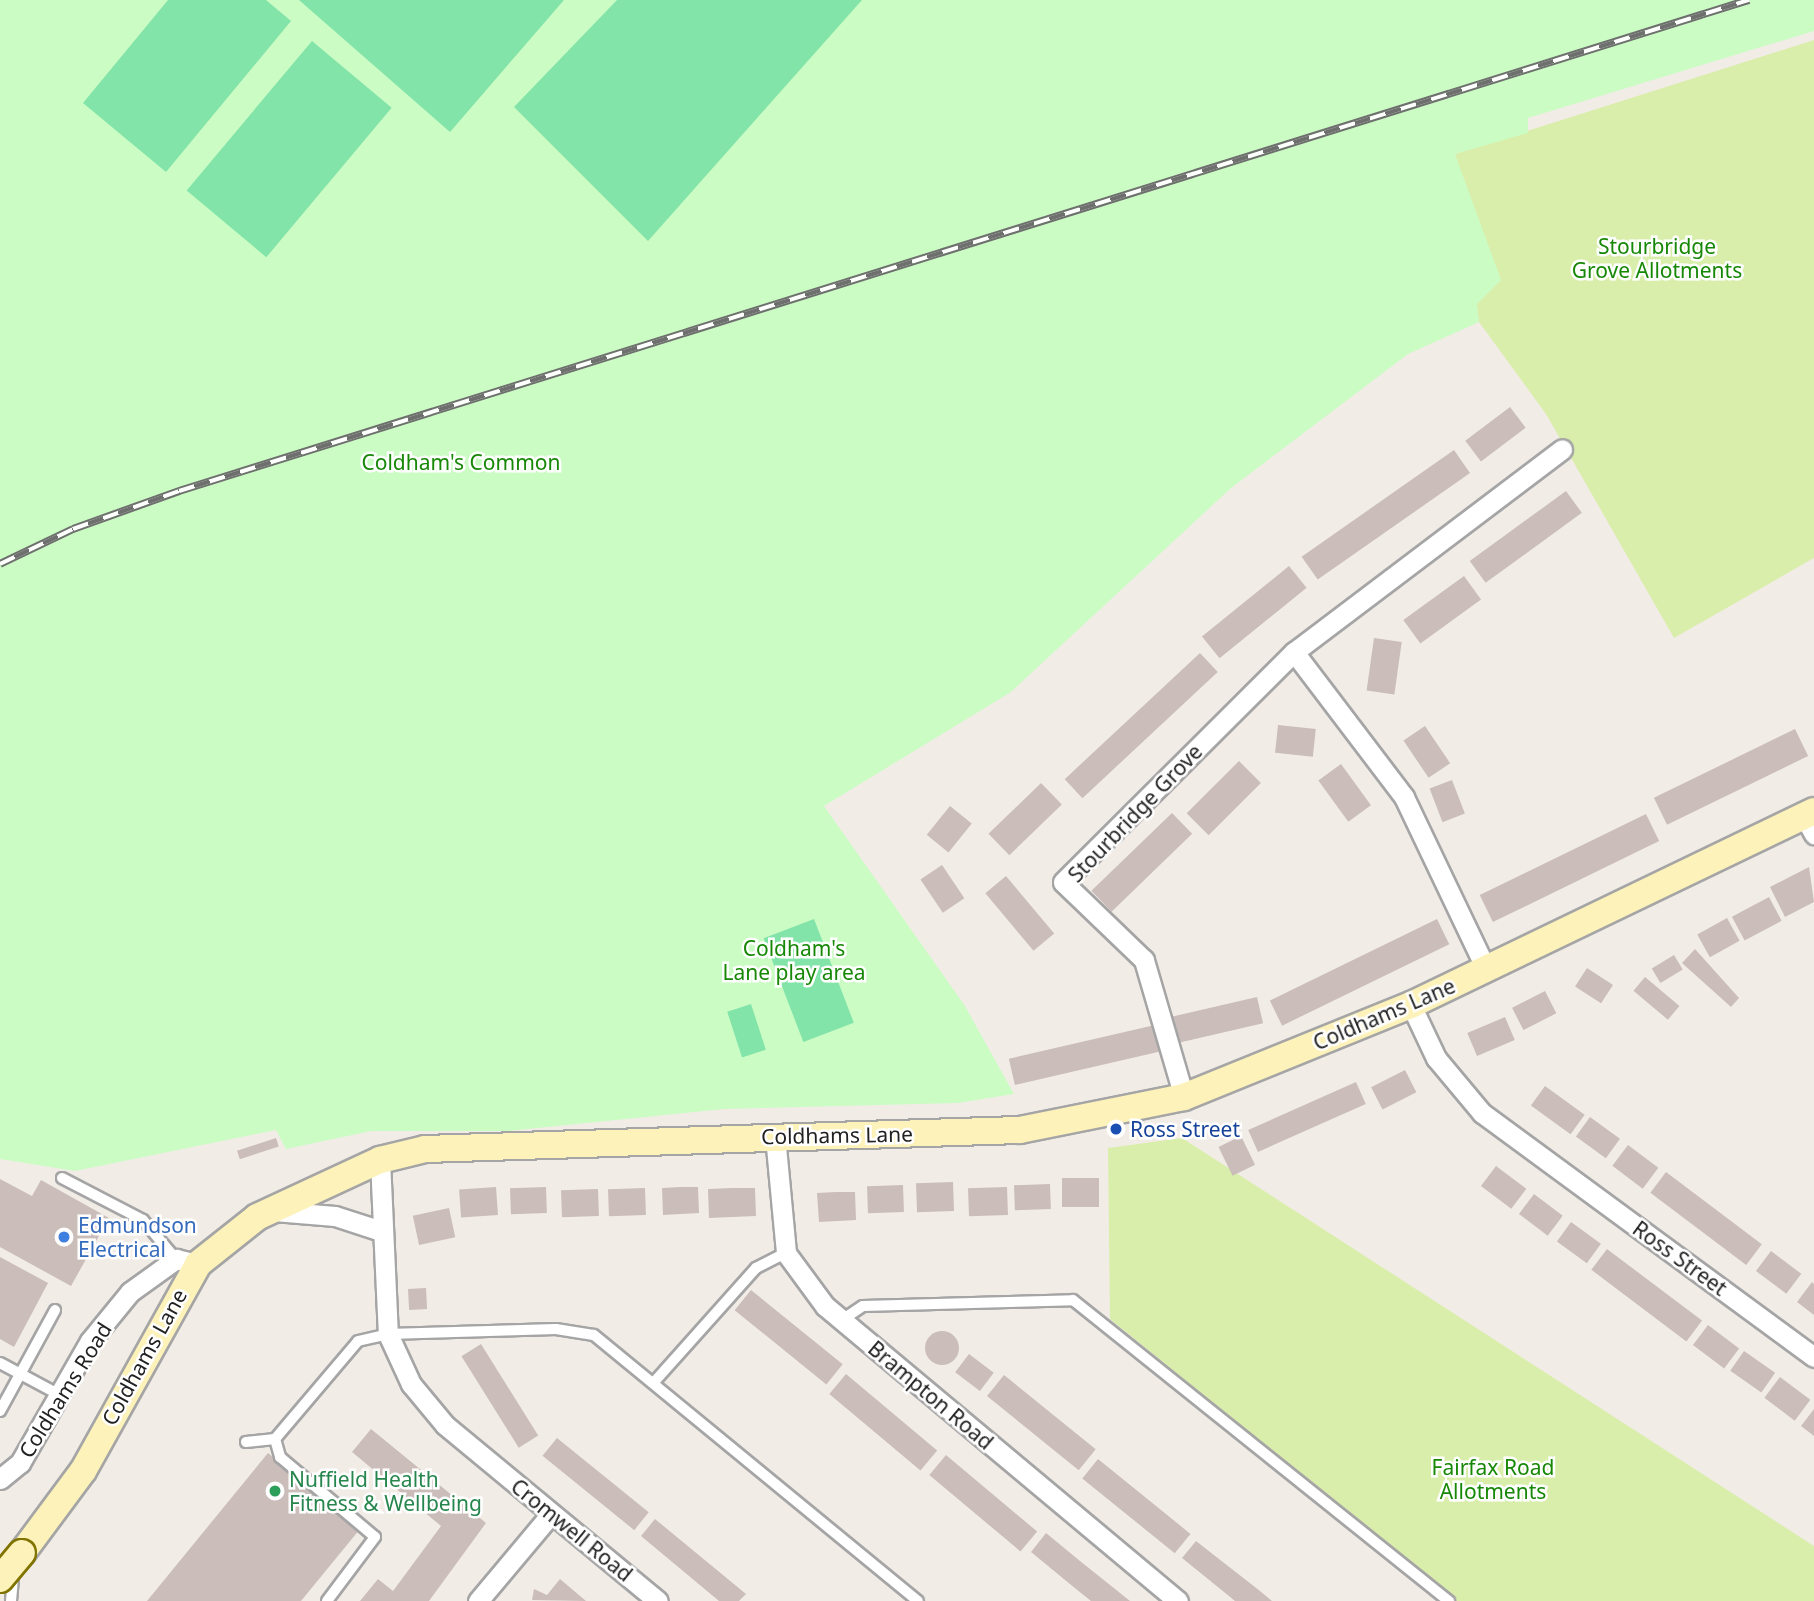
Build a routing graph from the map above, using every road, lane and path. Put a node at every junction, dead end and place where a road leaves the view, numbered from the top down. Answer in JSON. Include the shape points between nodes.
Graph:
{"nodes":[{"id":1,"x":1562,"y":449,"type":"dead end"},
{"id":2,"x":1294,"y":652,"type":"junction"},
{"id":3,"x":1811,"y":820,"type":"edge"},
{"id":4,"x":1486,"y":969,"type":"junction"},
{"id":5,"x":1411,"y":1005,"type":"junction"},
{"id":6,"x":1184,"y":1097,"type":"junction"},
{"id":7,"x":775,"y":1136,"type":"junction"},
{"id":8,"x":380,"y":1160,"type":"junction"},
{"id":9,"x":62,"y":1178,"type":"dead end"},
{"id":10,"x":272,"y":1210,"type":"junction"},
{"id":11,"x":378,"y":1230,"type":"junction"},
{"id":12,"x":786,"y":1253,"type":"junction"},
{"id":13,"x":187,"y":1261,"type":"junction"},
{"id":14,"x":55,"y":1310,"type":"dead end"},
{"id":15,"x":842,"y":1320,"type":"junction"},
{"id":16,"x":388,"y":1334,"type":"junction"},
{"id":17,"x":1814,"y":1357,"type":"edge"},
{"id":18,"x":0,"y":1363,"type":"edge"},
{"id":19,"x":20,"y":1374,"type":"junction"},
{"id":20,"x":655,"y":1381,"type":"junction"},
{"id":21,"x":58,"y":1394,"type":"junction"},
{"id":22,"x":0,"y":1411,"type":"edge"},
{"id":23,"x":275,"y":1439,"type":"junction"},
{"id":24,"x":246,"y":1442,"type":"dead end"},
{"id":25,"x":0,"y":1481,"type":"edge"},
{"id":26,"x":551,"y":1514,"type":"junction"},
{"id":27,"x":11,"y":1570,"type":"edge"},
{"id":28,"x":11,"y":1601,"type":"edge"},
{"id":29,"x":327,"y":1601,"type":"edge"},
{"id":30,"x":478,"y":1601,"type":"edge"},
{"id":31,"x":658,"y":1601,"type":"edge"},
{"id":32,"x":918,"y":1601,"type":"edge"},
{"id":33,"x":1178,"y":1601,"type":"edge"},
{"id":34,"x":1449,"y":1601,"type":"edge"}],
"edges":[{"from":1,"to":2,"type":"street","name":"Stourbridge Grove"},
{"from":2,"to":4,"type":"street","via":[[1404,797]]},
{"from":2,"to":6,"type":"street","name":"Stourbridge Grove","via":[[1063,882],[1144,960]]},
{"from":3,"to":4,"type":"street","name":"Coldhams Lane"},
{"from":4,"to":5,"type":"street","name":"Coldhams Lane"},
{"from":5,"to":6,"type":"street","name":"Coldhams Lane"},
{"from":5,"to":17,"type":"street","name":"Ross Street","via":[[1436,1058],[1482,1113]]},
{"from":6,"to":7,"type":"street","name":"Coldhams Lane","via":[[1020,1130]]},
{"from":7,"to":8,"type":"street","name":"Coldhams Lane","via":[[425,1149]]},
{"from":7,"to":12,"type":"street"},
{"from":8,"to":10,"type":"street","name":"Coldhams Lane"},
{"from":8,"to":11,"type":"street","name":"Cromwell Road"},
{"from":9,"to":13,"type":"lane","via":[[143,1220]]},
{"from":10,"to":11,"type":"street","via":[[335,1216]]},
{"from":10,"to":13,"type":"street","name":"Coldhams Lane"},
{"from":11,"to":16,"type":"street","name":"Cromwell Road"},
{"from":12,"to":15,"type":"street","name":"Brampton Road"},
{"from":12,"to":20,"type":"lane","via":[[756,1268]]},
{"from":13,"to":21,"type":"street","name":"Coldhams Road","via":[[130,1292]]},
{"from":13,"to":27,"type":"street","name":"Coldhams Lane","via":[[83,1471]]},
{"from":14,"to":19,"type":"lane"},
{"from":15,"to":33,"type":"street","name":"Brampton Road"},
{"from":15,"to":34,"type":"lane","via":[[863,1307],[1073,1300]]},
{"from":16,"to":20,"type":"lane","via":[[556,1329],[594,1335]]},
{"from":16,"to":23,"type":"lane","via":[[358,1340]]},
{"from":16,"to":26,"type":"street","name":"Cromwell Road","via":[[411,1384],[445,1425]]},
{"from":18,"to":19,"type":"lane"},
{"from":19,"to":21,"type":"lane"},
{"from":19,"to":22,"type":"lane"},
{"from":20,"to":32,"type":"lane"},
{"from":21,"to":25,"type":"street","name":"Coldhams Road","via":[[20,1463]]},
{"from":23,"to":24,"type":"lane"},
{"from":23,"to":29,"type":"lane","via":[[280,1457],[375,1537]]},
{"from":26,"to":30,"type":"street"},
{"from":26,"to":31,"type":"street","name":"Cromwell Road"},
{"from":27,"to":28,"type":"lane"}]}
